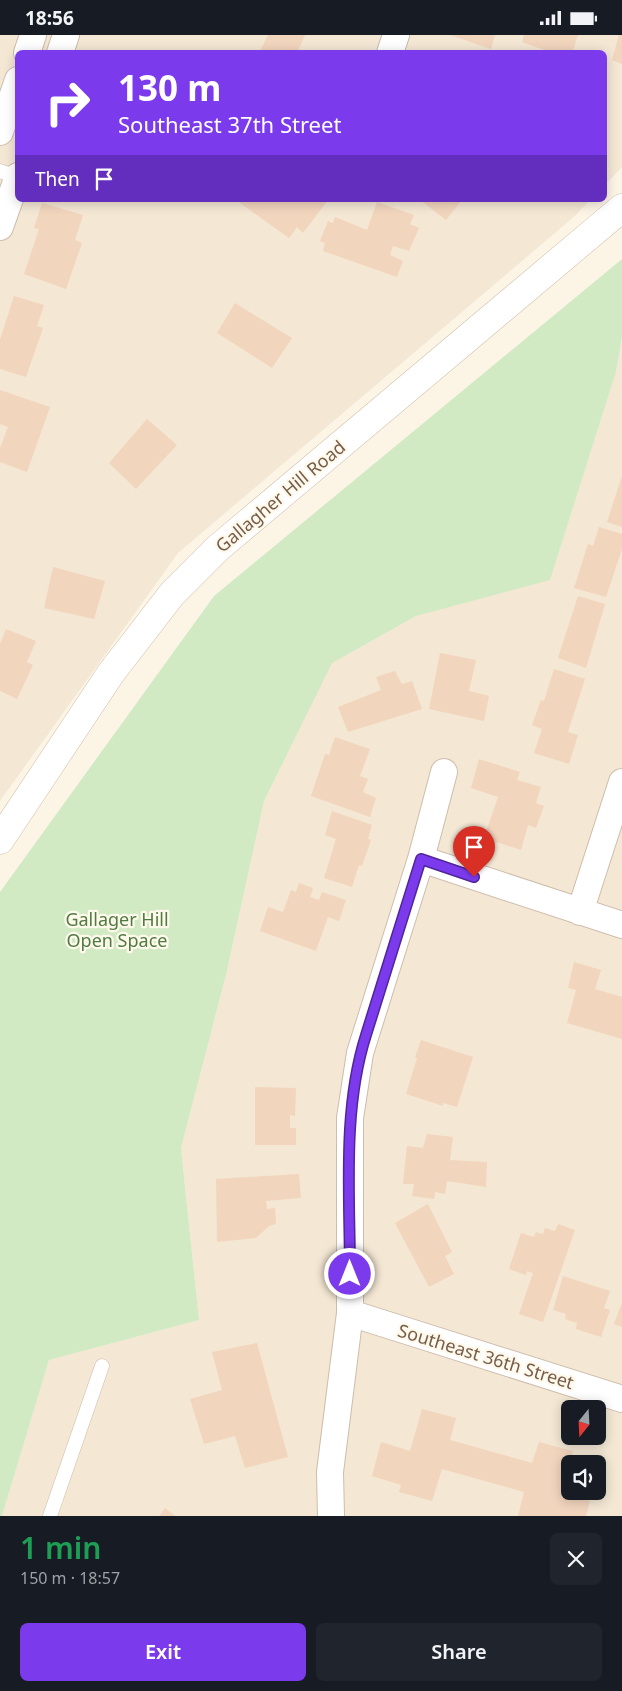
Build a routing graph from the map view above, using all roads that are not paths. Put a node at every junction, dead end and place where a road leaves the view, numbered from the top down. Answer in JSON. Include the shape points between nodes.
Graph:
{"nodes":[{"id":1,"x":33,"y":35,"type":"edge"},
{"id":2,"x":66,"y":35,"type":"edge"},
{"id":3,"x":396,"y":35,"type":"edge"},
{"id":4,"x":28,"y":50,"type":"edge"},
{"id":5,"x":61,"y":50,"type":"edge"},
{"id":6,"x":391,"y":50,"type":"edge"},
{"id":7,"x":15,"y":89,"type":"edge"},
{"id":8,"x":0,"y":132,"type":"edge"},
{"id":9,"x":0,"y":171,"type":"edge"},
{"id":10,"x":15,"y":175,"type":"edge"},
{"id":11,"x":15,"y":182,"type":"edge"},
{"id":12,"x":622,"y":208,"type":"edge"},
{"id":13,"x":0,"y":227,"type":"edge"},
{"id":14,"x":444,"y":772,"type":"dead end"},
{"id":15,"x":622,"y":782,"type":"edge"},
{"id":16,"x":0,"y":840,"type":"edge"},
{"id":17,"x":421,"y":859,"type":"junction"},
{"id":18,"x":580,"y":912,"type":"junction"},
{"id":19,"x":622,"y":925,"type":"edge"},
{"id":20,"x":350,"y":1313,"type":"junction"},
{"id":21,"x":102,"y":1366,"type":"dead end"},
{"id":22,"x":622,"y":1399,"type":"edge"},
{"id":23,"x":50,"y":1516,"type":"edge"},
{"id":24,"x":331,"y":1516,"type":"edge"}],
"edges":[{"from":1,"to":4,"type":"street"},
{"from":2,"to":5,"type":"street"},
{"from":3,"to":6,"type":"street"},
{"from":7,"to":8,"type":"street"},
{"from":9,"to":10,"type":"lane"},
{"from":11,"to":13,"type":"street"},
{"from":12,"to":16,"type":"street","name":"Gallagher Hill Road","via":[[218,548],[172,594],[111,673]]},
{"from":14,"to":17,"type":"street"},
{"from":15,"to":18,"type":"street"},
{"from":17,"to":18,"type":"street"},
{"from":17,"to":20,"type":"street","via":[[360,1053],[350,1118]]},
{"from":18,"to":19,"type":"street"},
{"from":20,"to":22,"type":"street","name":"Southeast 36th Street"},
{"from":20,"to":24,"type":"street","via":[[330,1472]]},
{"from":21,"to":23,"type":"lane"}]}
